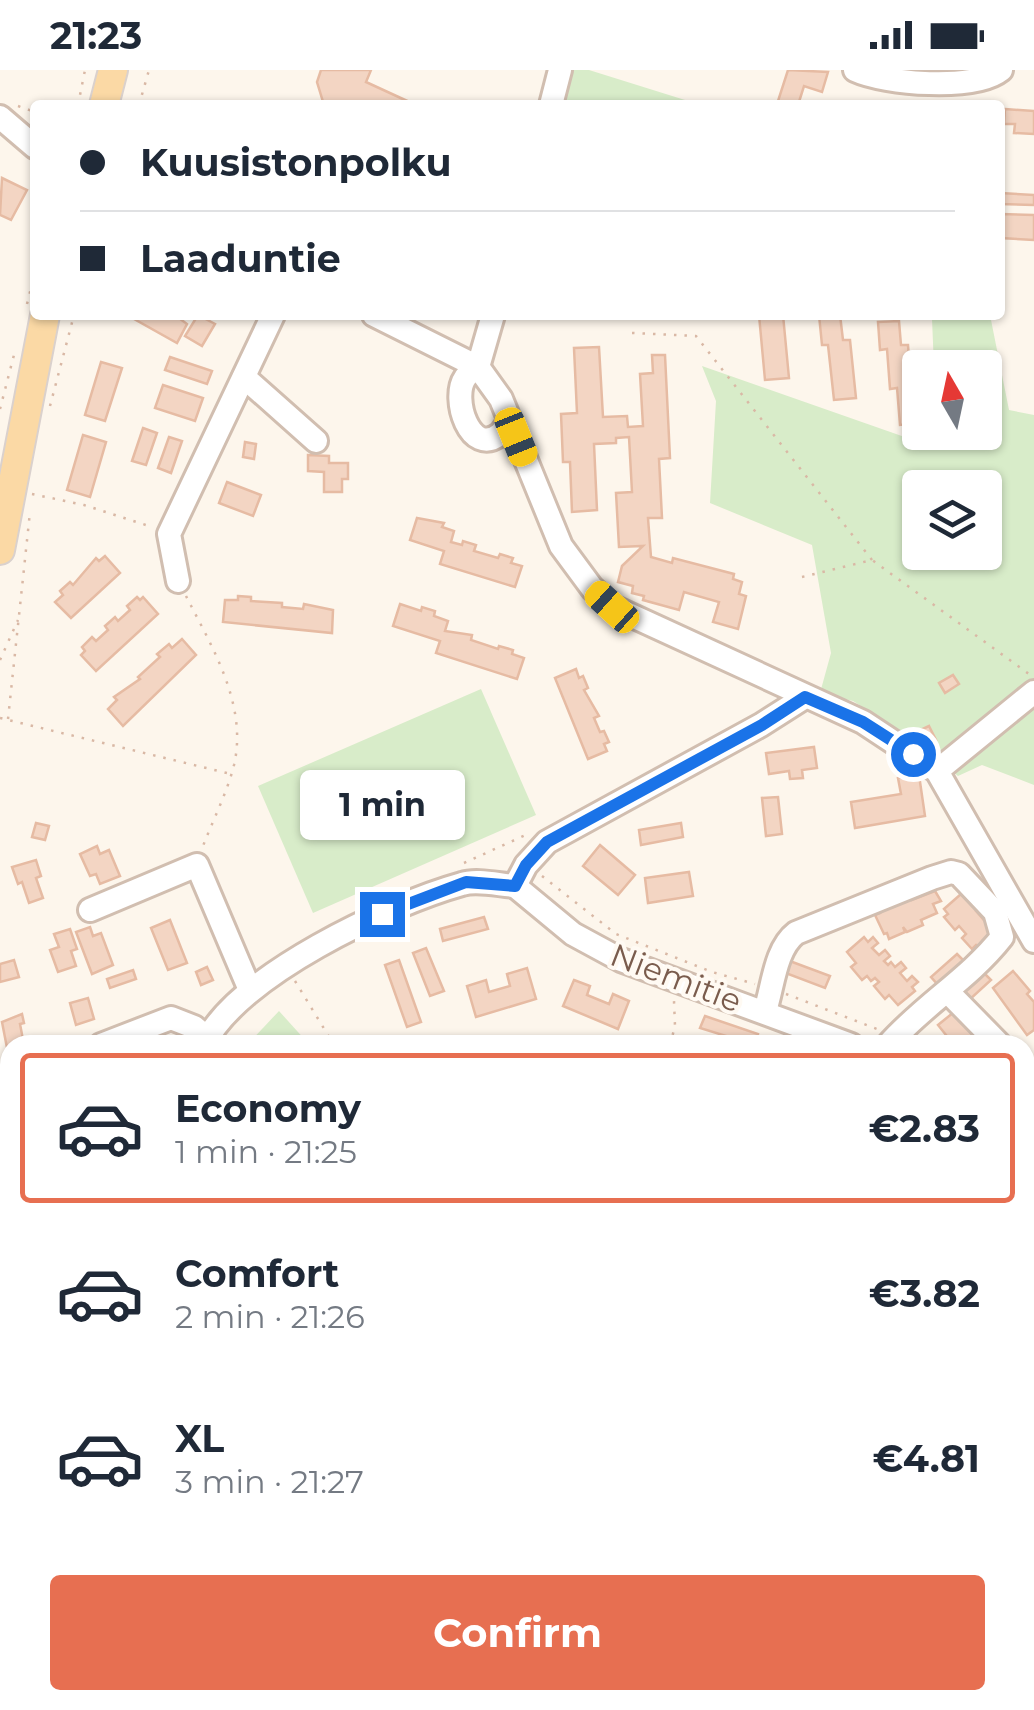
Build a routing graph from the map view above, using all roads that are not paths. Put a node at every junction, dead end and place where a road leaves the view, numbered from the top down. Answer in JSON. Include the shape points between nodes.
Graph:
{"nodes":[{"id":1,"x":113,"y":70,"type":"edge"},
{"id":2,"x":127,"y":70,"type":"edge"},
{"id":3,"x":560,"y":70,"type":"edge"},
{"id":4,"x":856,"y":70,"type":"edge"},
{"id":5,"x":1001,"y":70,"type":"edge"},
{"id":6,"x":105,"y":100,"type":"edge"},
{"id":7,"x":121,"y":100,"type":"edge"},
{"id":8,"x":552,"y":100,"type":"edge"},
{"id":9,"x":0,"y":118,"type":"edge"},
{"id":10,"x":30,"y":126,"type":"edge"},
{"id":11,"x":30,"y":143,"type":"edge"},
{"id":12,"x":45,"y":320,"type":"edge"},
{"id":13,"x":271,"y":320,"type":"edge"},
{"id":14,"x":384,"y":320,"type":"edge"},
{"id":15,"x":492,"y":320,"type":"edge"},
{"id":16,"x":478,"y":367,"type":"junction"},
{"id":17,"x":244,"y":377,"type":"junction"},
{"id":18,"x":510,"y":421,"type":"junction"},
{"id":19,"x":316,"y":441,"type":"dead end"},
{"id":20,"x":0,"y":550,"type":"edge"},
{"id":21,"x":178,"y":581,"type":"road end"},
{"id":22,"x":1034,"y":692,"type":"edge"},
{"id":23,"x":805,"y":697,"type":"junction"},
{"id":24,"x":938,"y":771,"type":"junction"},
{"id":25,"x":520,"y":876,"type":"junction"},
{"id":26,"x":90,"y":910,"type":"dead end"},
{"id":27,"x":1034,"y":940,"type":"edge"},
{"id":28,"x":250,"y":990,"type":"junction"},
{"id":29,"x":948,"y":992,"type":"junction"},
{"id":30,"x":768,"y":1000,"type":"junction"},
{"id":31,"x":127,"y":1035,"type":"edge"},
{"id":32,"x":200,"y":1035,"type":"edge"},
{"id":33,"x":210,"y":1035,"type":"edge"},
{"id":34,"x":832,"y":1035,"type":"edge"},
{"id":35,"x":898,"y":1035,"type":"edge"},
{"id":36,"x":990,"y":1035,"type":"edge"}],
"edges":[{"from":1,"to":6,"type":"main road"},
{"from":2,"to":7,"type":"main road"},
{"from":3,"to":8,"type":"street"},
{"from":4,"to":5,"type":"street","via":[[928,82],[988,79]]},
{"from":9,"to":10,"type":"street"},
{"from":9,"to":11,"type":"street"},
{"from":12,"to":20,"type":"main road"},
{"from":13,"to":17,"type":"street"},
{"from":14,"to":16,"type":"street"},
{"from":15,"to":16,"type":"street"},
{"from":16,"to":18,"type":"street"},
{"from":16,"to":18,"type":"street","via":[[464,378],[460,393],[471,433],[490,438]]},
{"from":17,"to":19,"type":"street"},
{"from":17,"to":21,"type":"street","via":[[169,534]]},
{"from":18,"to":23,"type":"street","via":[[561,546],[612,607]]},
{"from":22,"to":24,"type":"street"},
{"from":23,"to":24,"type":"street","via":[[863,722]]},
{"from":23,"to":25,"type":"street","via":[[547,842]]},
{"from":24,"to":27,"type":"street"},
{"from":25,"to":28,"type":"street","via":[[466,882],[382,914]]},
{"from":25,"to":30,"type":"street","name":"Niemitie","via":[[573,934],[621,960],[681,971]]},
{"from":26,"to":28,"type":"street","via":[[196,865]]},
{"from":28,"to":33,"type":"street"},
{"from":29,"to":30,"type":"street","via":[[1002,937],[995,912],[951,872],[796,933],[781,954]]},
{"from":29,"to":35,"type":"street"},
{"from":29,"to":36,"type":"street"},
{"from":30,"to":34,"type":"street","name":"Niemitie"},
{"from":31,"to":32,"type":"street","via":[[171,1018]]}]}
